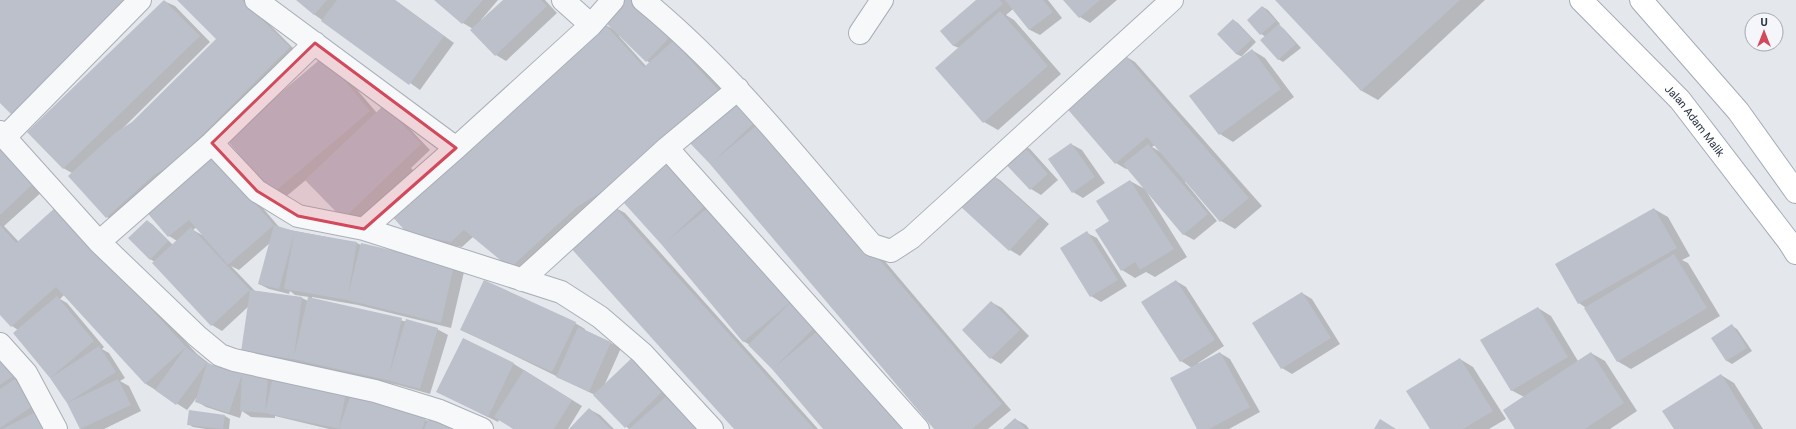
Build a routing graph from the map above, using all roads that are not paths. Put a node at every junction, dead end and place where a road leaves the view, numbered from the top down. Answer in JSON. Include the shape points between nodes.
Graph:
{"nodes":[{"id":1,"x":140,"y":0,"type":"edge"},
{"id":2,"x":256,"y":0,"type":"edge"},
{"id":3,"x":563,"y":0,"type":"edge"},
{"id":4,"x":613,"y":0,"type":"edge"},
{"id":5,"x":643,"y":0,"type":"edge"},
{"id":6,"x":882,"y":0,"type":"edge"},
{"id":7,"x":1172,"y":0,"type":"edge"},
{"id":8,"x":1581,"y":0,"type":"edge"},
{"id":9,"x":1641,"y":0,"type":"edge"},
{"id":10,"x":591,"y":25,"type":"junction"},
{"id":11,"x":860,"y":33,"type":"dead end"},
{"id":12,"x":315,"y":43,"type":"junction"},
{"id":13,"x":738,"y":89,"type":"junction"},
{"id":14,"x":3,"y":135,"type":"edge"},
{"id":15,"x":212,"y":143,"type":"junction"},
{"id":16,"x":456,"y":148,"type":"junction"},
{"id":17,"x":667,"y":148,"type":"junction"},
{"id":18,"x":1796,"y":192,"type":"edge"},
{"id":19,"x":364,"y":229,"type":"junction"},
{"id":20,"x":99,"y":242,"type":"junction"},
{"id":21,"x":1796,"y":253,"type":"edge"},
{"id":22,"x":522,"y":280,"type":"junction"},
{"id":23,"x":0,"y":344,"type":"edge"},
{"id":24,"x":56,"y":429,"type":"edge"},
{"id":25,"x":482,"y":429,"type":"edge"},
{"id":26,"x":712,"y":429,"type":"edge"},
{"id":27,"x":918,"y":429,"type":"edge"}],
"edges":[{"from":1,"to":14,"type":"street"},
{"from":2,"to":12,"type":"street"},
{"from":3,"to":10,"type":"street"},
{"from":4,"to":10,"type":"street"},
{"from":5,"to":13,"type":"street","via":[[678,28]]},
{"from":6,"to":11,"type":"street"},
{"from":7,"to":13,"type":"street","via":[[912,238],[891,251],[872,246]]},
{"from":8,"to":21,"type":"main road","name":"Jalan Adam Malik","via":[[1680,100]]},
{"from":9,"to":18,"type":"main road","via":[[1738,111]]},
{"from":10,"to":16,"type":"street"},
{"from":12,"to":15,"type":"street"},
{"from":12,"to":16,"type":"street"},
{"from":13,"to":17,"type":"street"},
{"from":14,"to":20,"type":"street"},
{"from":15,"to":19,"type":"street","via":[[257,190],[298,216]]},
{"from":15,"to":20,"type":"street"},
{"from":16,"to":19,"type":"street"},
{"from":17,"to":22,"type":"street"},
{"from":17,"to":27,"type":"street"},
{"from":19,"to":22,"type":"street"},
{"from":20,"to":25,"type":"street","via":[[220,355],[375,391],[440,411]]},
{"from":22,"to":26,"type":"street","via":[[561,292],[600,317],[642,353]]},
{"from":23,"to":24,"type":"street","via":[[26,373]]}]}
